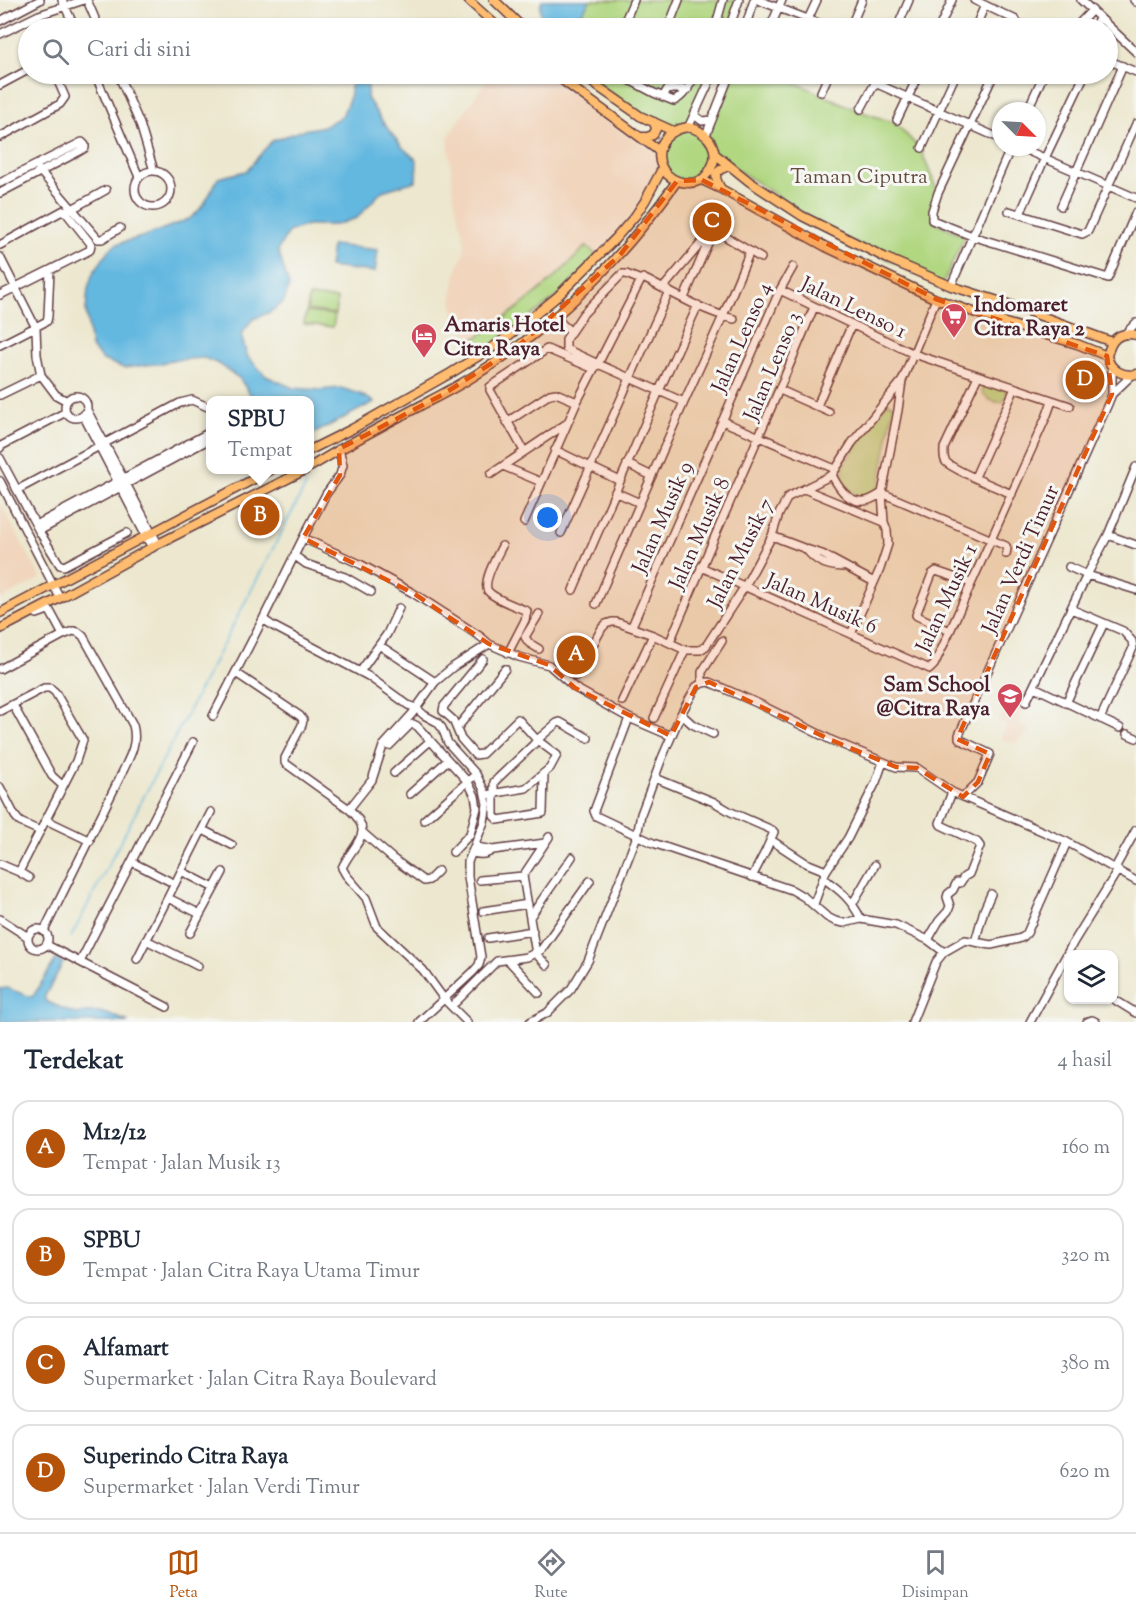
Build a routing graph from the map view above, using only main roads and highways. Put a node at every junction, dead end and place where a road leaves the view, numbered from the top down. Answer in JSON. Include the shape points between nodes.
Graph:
{"nodes":[{"id":1,"x":468,"y":0,"type":"edge"},
{"id":2,"x":494,"y":0,"type":"edge"},
{"id":3,"x":488,"y":18,"type":"edge"},
{"id":4,"x":512,"y":18,"type":"edge"},
{"id":5,"x":568,"y":84,"type":"edge"},
{"id":6,"x":594,"y":84,"type":"edge"},
{"id":7,"x":654,"y":122,"type":"junction"},
{"id":8,"x":673,"y":131,"type":"junction"},
{"id":9,"x":642,"y":137,"type":"junction"},
{"id":10,"x":659,"y":151,"type":"junction"},
{"id":11,"x":715,"y":154,"type":"junction"},
{"id":12,"x":729,"y":166,"type":"junction"},
{"id":13,"x":662,"y":169,"type":"junction"},
{"id":14,"x":702,"y":180,"type":"junction"},
{"id":15,"x":677,"y":181,"type":"junction"},
{"id":16,"x":655,"y":183,"type":"junction"},
{"id":17,"x":721,"y":189,"type":"junction"},
{"id":18,"x":669,"y":193,"type":"junction"},
{"id":19,"x":886,"y":258,"type":"junction"},
{"id":20,"x":879,"y":273,"type":"junction"},
{"id":21,"x":1008,"y":304,"type":"junction"},
{"id":22,"x":1002,"y":322,"type":"junction"},
{"id":23,"x":1136,"y":335,"type":"edge"},
{"id":24,"x":1112,"y":342,"type":"junction"},
{"id":25,"x":1107,"y":356,"type":"junction"},
{"id":26,"x":1134,"y":375,"type":"edge"},
{"id":27,"x":412,"y":394,"type":"junction"},
{"id":28,"x":418,"y":406,"type":"junction"},
{"id":29,"x":314,"y":448,"type":"edge"},
{"id":30,"x":314,"y":464,"type":"edge"},
{"id":31,"x":260,"y":474,"type":"edge"},
{"id":32,"x":297,"y":474,"type":"edge"},
{"id":33,"x":226,"y":494,"type":"junction"},
{"id":34,"x":233,"y":507,"type":"junction"},
{"id":35,"x":0,"y":613,"type":"edge"},
{"id":36,"x":0,"y":631,"type":"edge"}],
"edges":[{"from":1,"to":3,"type":"main road"},
{"from":2,"to":4,"type":"main road"},
{"from":5,"to":9,"type":"main road"},
{"from":6,"to":7,"type":"main road"},
{"from":7,"to":8,"type":"main road"},
{"from":7,"to":9,"type":"main road","via":[[653,135]]},
{"from":8,"to":10,"type":"main road"},
{"from":8,"to":11,"type":"main road","via":[[698,130],[706,135]]},
{"from":9,"to":10,"type":"main road"},
{"from":10,"to":13,"type":"main road"},
{"from":11,"to":12,"type":"main road"},
{"from":11,"to":14,"type":"main road"},
{"from":12,"to":17,"type":"main road","via":[[716,174]]},
{"from":12,"to":19,"type":"main road","via":[[802,216]]},
{"from":13,"to":15,"type":"main road"},
{"from":13,"to":16,"type":"main road"},
{"from":14,"to":15,"type":"main road"},
{"from":14,"to":17,"type":"main road"},
{"from":15,"to":18,"type":"main road"},
{"from":16,"to":18,"type":"main road","via":[[665,183]]},
{"from":16,"to":27,"type":"main road","via":[[635,216],[558,296],[498,344]]},
{"from":17,"to":20,"type":"main road"},
{"from":18,"to":28,"type":"main road","via":[[620,255],[556,315],[485,369]]},
{"from":19,"to":20,"type":"main road","via":[[879,265]]},
{"from":19,"to":21,"type":"main road","via":[[951,286]]},
{"from":20,"to":22,"type":"main road","via":[[936,299]]},
{"from":21,"to":22,"type":"main road","via":[[1008,314]]},
{"from":21,"to":24,"type":"main road"},
{"from":22,"to":25,"type":"main road"},
{"from":23,"to":24,"type":"main road","via":[[1125,334]]},
{"from":24,"to":25,"type":"main road"},
{"from":25,"to":26,"type":"main road","via":[[1112,368],[1124,375]]},
{"from":27,"to":28,"type":"main road"},
{"from":27,"to":29,"type":"main road"},
{"from":28,"to":30,"type":"main road"},
{"from":31,"to":33,"type":"main road"},
{"from":32,"to":34,"type":"main road"},
{"from":33,"to":34,"type":"main road"},
{"from":33,"to":35,"type":"main road"},
{"from":34,"to":36,"type":"main road"}]}
